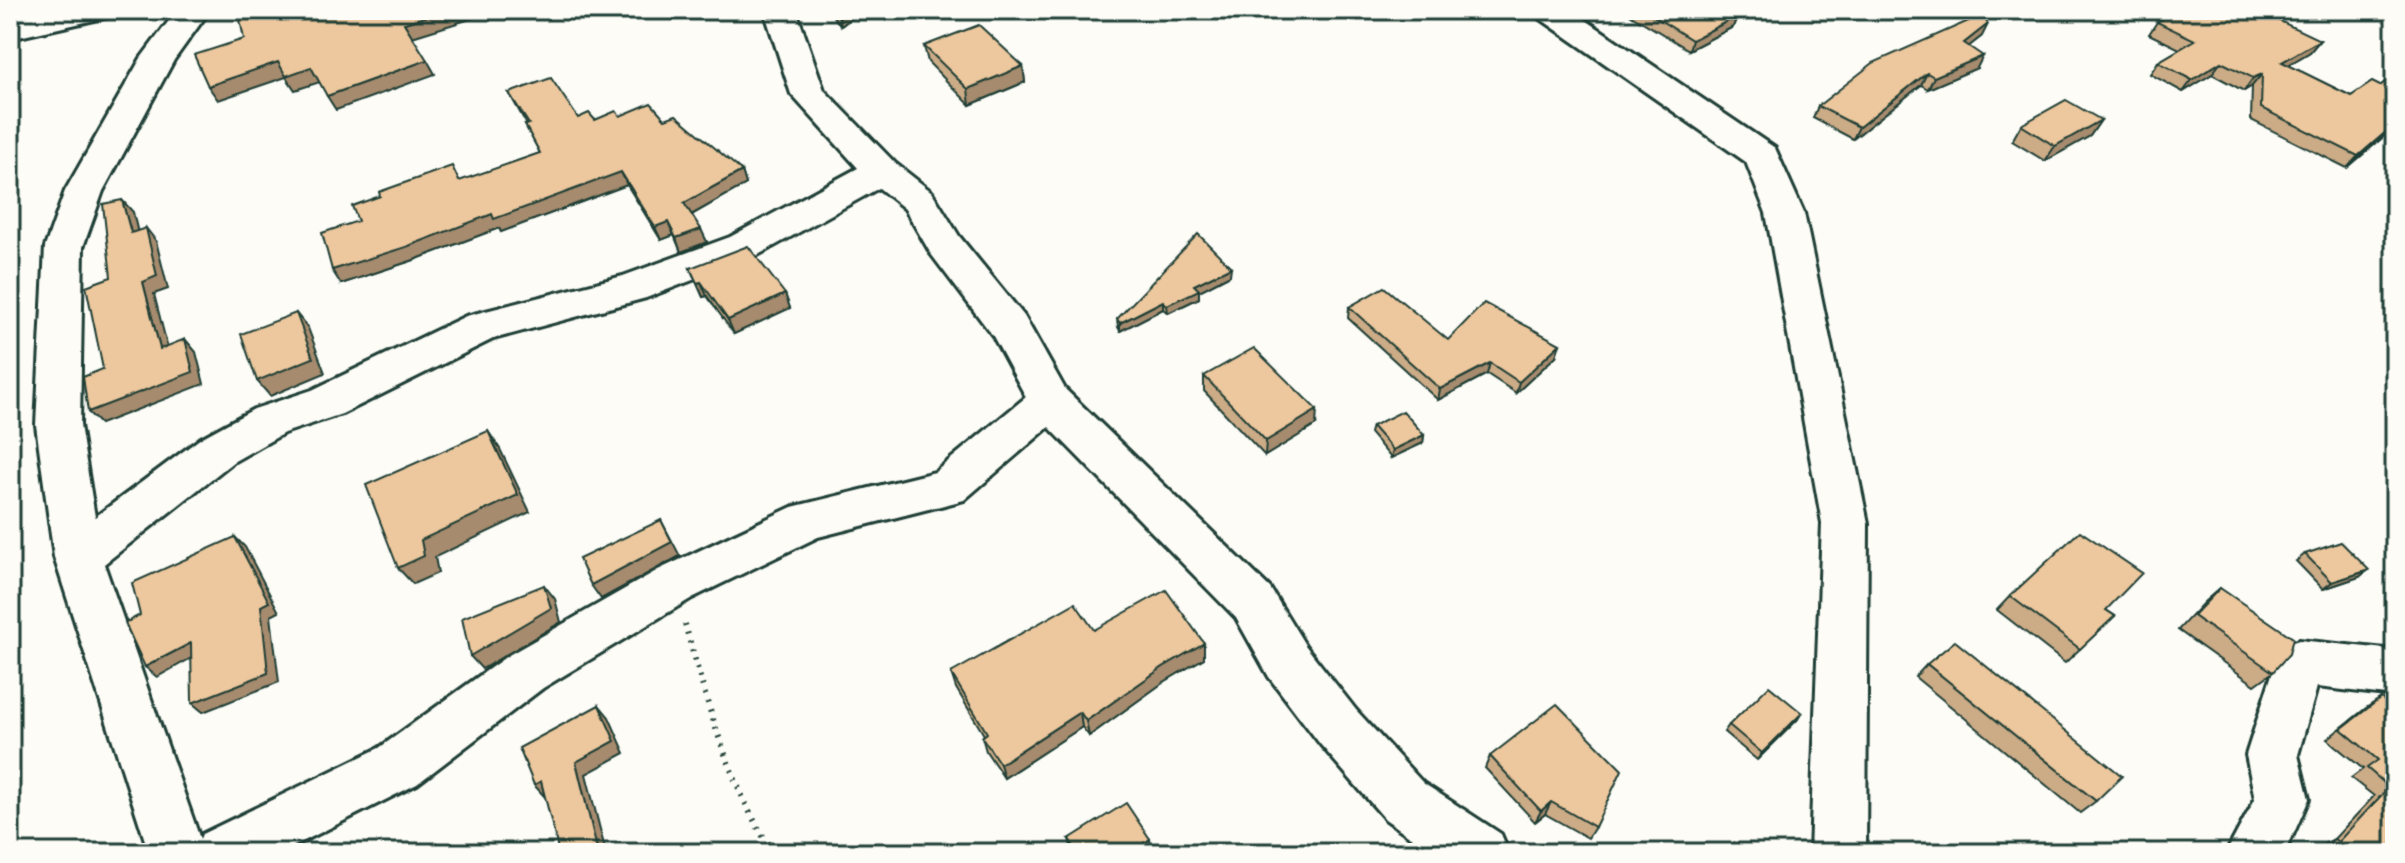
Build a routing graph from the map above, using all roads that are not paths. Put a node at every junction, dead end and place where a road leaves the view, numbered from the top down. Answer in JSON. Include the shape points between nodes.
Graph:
{"nodes":[{"id":1,"x":97,"y":10,"type":"edge"},
{"id":2,"x":194,"y":10,"type":"edge"},
{"id":3,"x":780,"y":10,"type":"edge"},
{"id":4,"x":1549,"y":10,"type":"edge"},
{"id":5,"x":10,"y":29,"type":"edge"},
{"id":6,"x":882,"y":171,"type":"junction"},
{"id":7,"x":1050,"y":401,"type":"junction"},
{"id":8,"x":78,"y":557,"type":"junction"},
{"id":9,"x":2395,"y":673,"type":"edge"},
{"id":10,"x":177,"y":853,"type":"edge"},
{"id":11,"x":222,"y":853,"type":"edge"},
{"id":12,"x":1481,"y":853,"type":"edge"},
{"id":13,"x":1838,"y":853,"type":"edge"},
{"id":14,"x":2254,"y":853,"type":"edge"}],
"edges":[{"from":1,"to":5,"type":"street"},
{"from":2,"to":8,"type":"street","via":[[158,58],[84,191],[64,247],[58,425]]},
{"from":3,"to":6,"type":"street","via":[[808,94]]},
{"from":4,"to":13,"type":"street","via":[[1762,156],[1785,213],[1845,523]]},
{"from":6,"to":7,"type":"street","via":[[919,201],[945,245],[1009,327]]},
{"from":6,"to":8,"type":"street","via":[[744,246],[632,288],[481,327],[327,402],[269,421],[217,450]]},
{"from":7,"to":11,"type":"street","via":[[948,487],[808,520],[675,584],[525,672],[398,766]]},
{"from":7,"to":12,"type":"street","via":[[1253,603],[1287,661],[1404,801]]},
{"from":8,"to":10,"type":"street"},
{"from":9,"to":14,"type":"street","via":[[2299,662],[2272,755],[2282,799]]}]}
